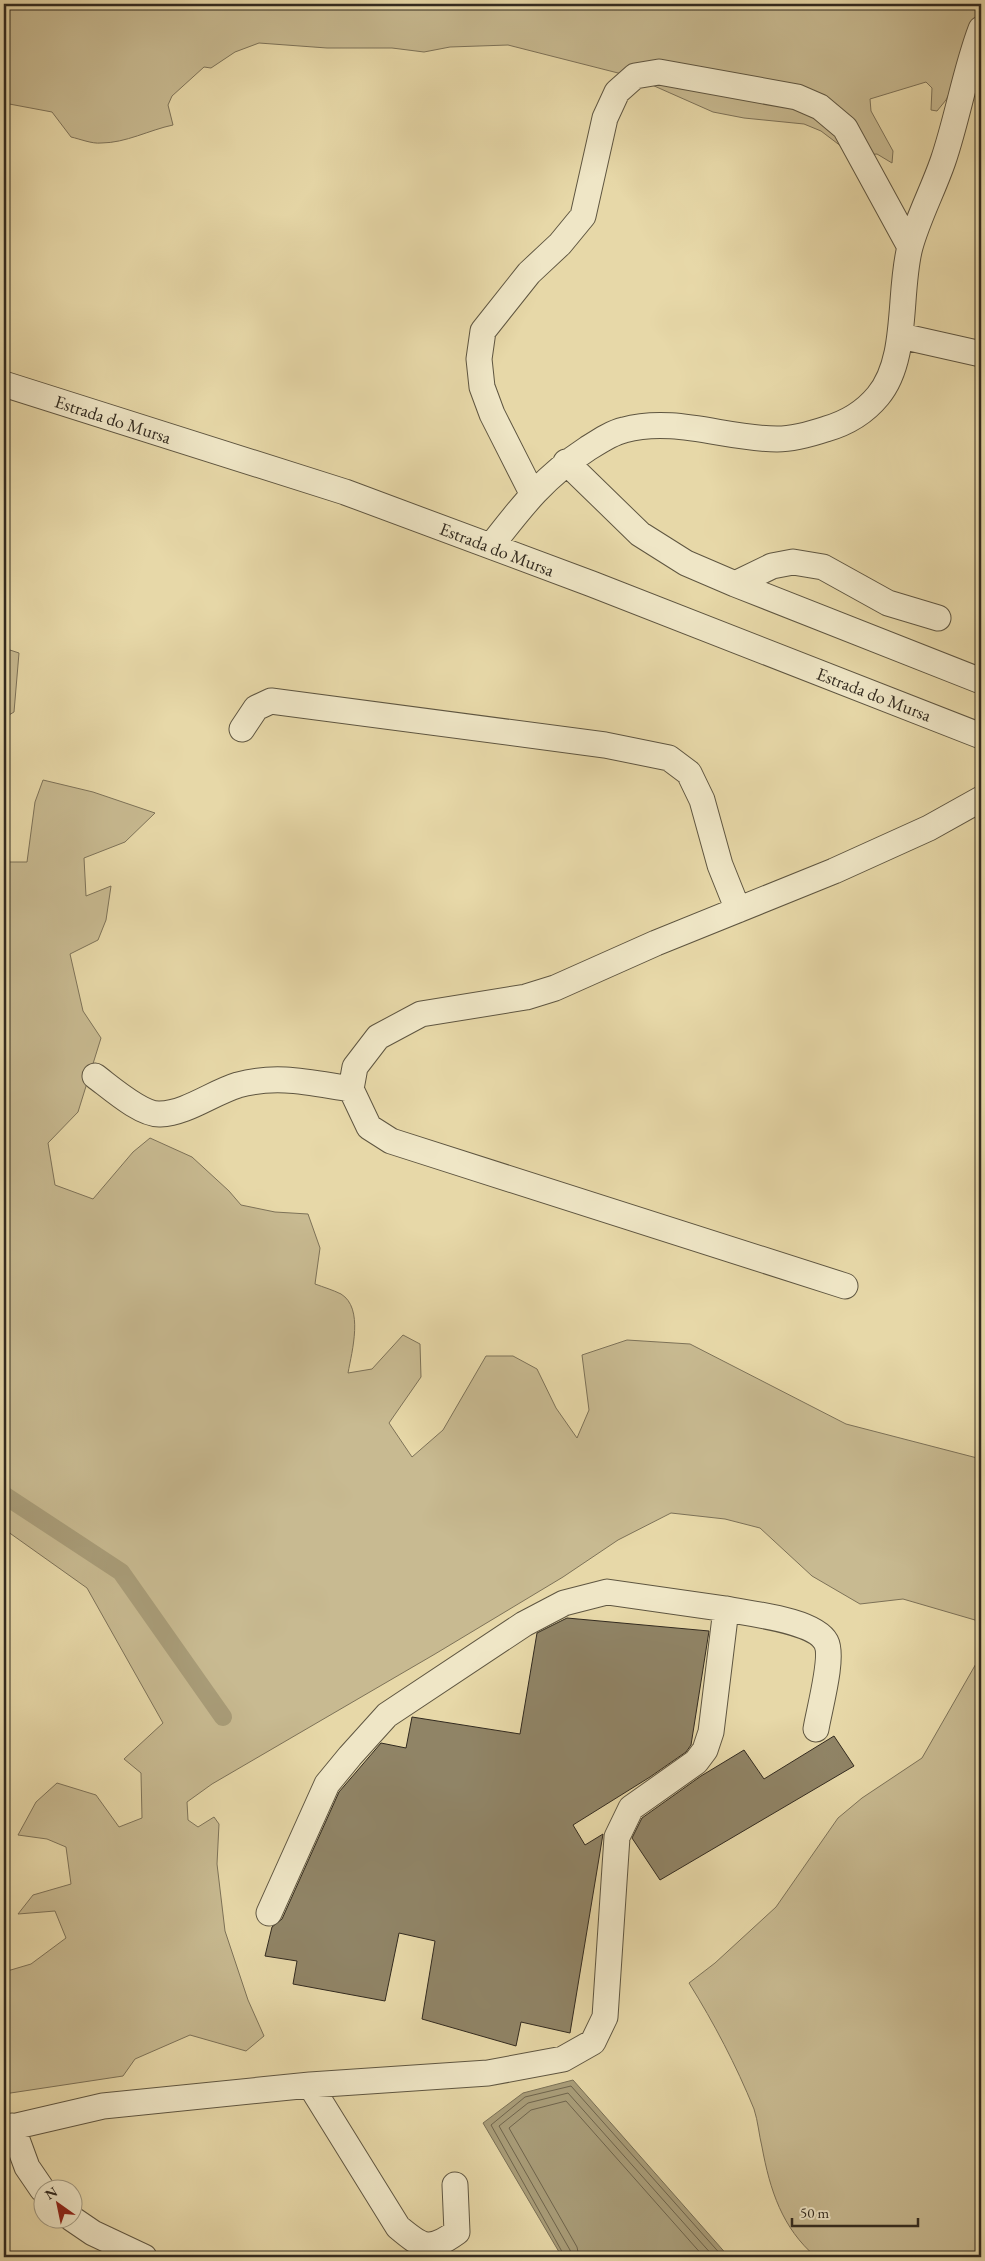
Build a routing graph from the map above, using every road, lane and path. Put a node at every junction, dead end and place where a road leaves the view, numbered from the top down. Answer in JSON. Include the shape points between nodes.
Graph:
{"nodes":[{"id":1,"x":981,"y":28,"type":"edge"},
{"id":2,"x":910,"y":247,"type":"junction"},
{"id":3,"x":901,"y":336,"type":"junction"},
{"id":4,"x":981,"y":354,"type":"edge"},
{"id":5,"x":4,"y":384,"type":"edge"},
{"id":6,"x":566,"y":462,"type":"junction"},
{"id":7,"x":532,"y":493,"type":"junction"},
{"id":8,"x":491,"y":546,"type":"junction"},
{"id":9,"x":735,"y":584,"type":"junction"},
{"id":10,"x":938,"y":618,"type":"dead end"},
{"id":11,"x":981,"y":681,"type":"edge"},
{"id":12,"x":242,"y":729,"type":"dead end"},
{"id":13,"x":981,"y":736,"type":"edge"},
{"id":14,"x":981,"y":799,"type":"edge"},
{"id":15,"x":738,"y":910,"type":"junction"},
{"id":16,"x":95,"y":1076,"type":"dead end"},
{"id":17,"x":351,"y":1089,"type":"junction"},
{"id":18,"x":845,"y":1286,"type":"dead end"},
{"id":19,"x":726,"y":1609,"type":"junction"},
{"id":20,"x":816,"y":1729,"type":"dead end"},
{"id":21,"x":269,"y":1912,"type":"dead end"},
{"id":22,"x":310,"y":2085,"type":"junction"},
{"id":23,"x":8,"y":2128,"type":"edge"},
{"id":24,"x":34,"y":2178,"type":"edge"},
{"id":25,"x":456,"y":2185,"type":"dead end"},
{"id":26,"x":82,"y":2226,"type":"edge"},
{"id":27,"x":144,"y":2257,"type":"edge"}],
"edges":[{"from":1,"to":2,"type":"street","via":[[943,160]]},
{"from":2,"to":3,"type":"street"},
{"from":2,"to":7,"type":"street","via":[[845,128],[820,107],[797,96],[659,72],[635,76],[617,92],[605,118],[583,216],[560,244],[529,273],[483,331],[480,358],[482,387]]},
{"from":3,"to":4,"type":"street"},
{"from":3,"to":6,"type":"street","via":[[890,374],[879,395],[863,412],[844,424],[778,439],[651,426],[623,430],[598,441]]},
{"from":5,"to":8,"type":"street","name":"Estrada do Mursa","via":[[345,492]]},
{"from":6,"to":7,"type":"street"},
{"from":6,"to":9,"type":"street","via":[[640,534],[686,563]]},
{"from":7,"to":8,"type":"street"},
{"from":8,"to":13,"type":"street","name":"Estrada do Mursa"},
{"from":9,"to":10,"type":"street","via":[[772,566],[793,562],[823,567],[888,603]]},
{"from":9,"to":11,"type":"street"},
{"from":12,"to":15,"type":"street","via":[[256,708],[271,701],[586,742],[668,758],[689,773],[702,800],[720,865]]},
{"from":14,"to":15,"type":"street","via":[[929,828]]},
{"from":15,"to":17,"type":"street","via":[[555,988],[422,1014],[378,1037],[355,1067]]},
{"from":16,"to":17,"type":"street","via":[[136,1106],[158,1114],[179,1110],[238,1085],[282,1078]]},
{"from":17,"to":18,"type":"street","via":[[369,1127],[392,1142]]},
{"from":19,"to":20,"type":"street","via":[[804,1625],[826,1642],[828,1657]]},
{"from":19,"to":21,"type":"street","via":[[607,1592],[564,1603],[524,1624],[387,1715],[350,1756],[327,1784]]},
{"from":19,"to":22,"type":"street","via":[[711,1732],[705,1750],[696,1762],[631,1808],[617,1837],[605,2017],[593,2042],[563,2059],[488,2073]]},
{"from":22,"to":23,"type":"street","via":[[102,2106]]},
{"from":22,"to":25,"type":"street","via":[[398,2227],[418,2243],[439,2245],[457,2232]]},
{"from":23,"to":24,"type":"street"},
{"from":26,"to":27,"type":"street"}]}
